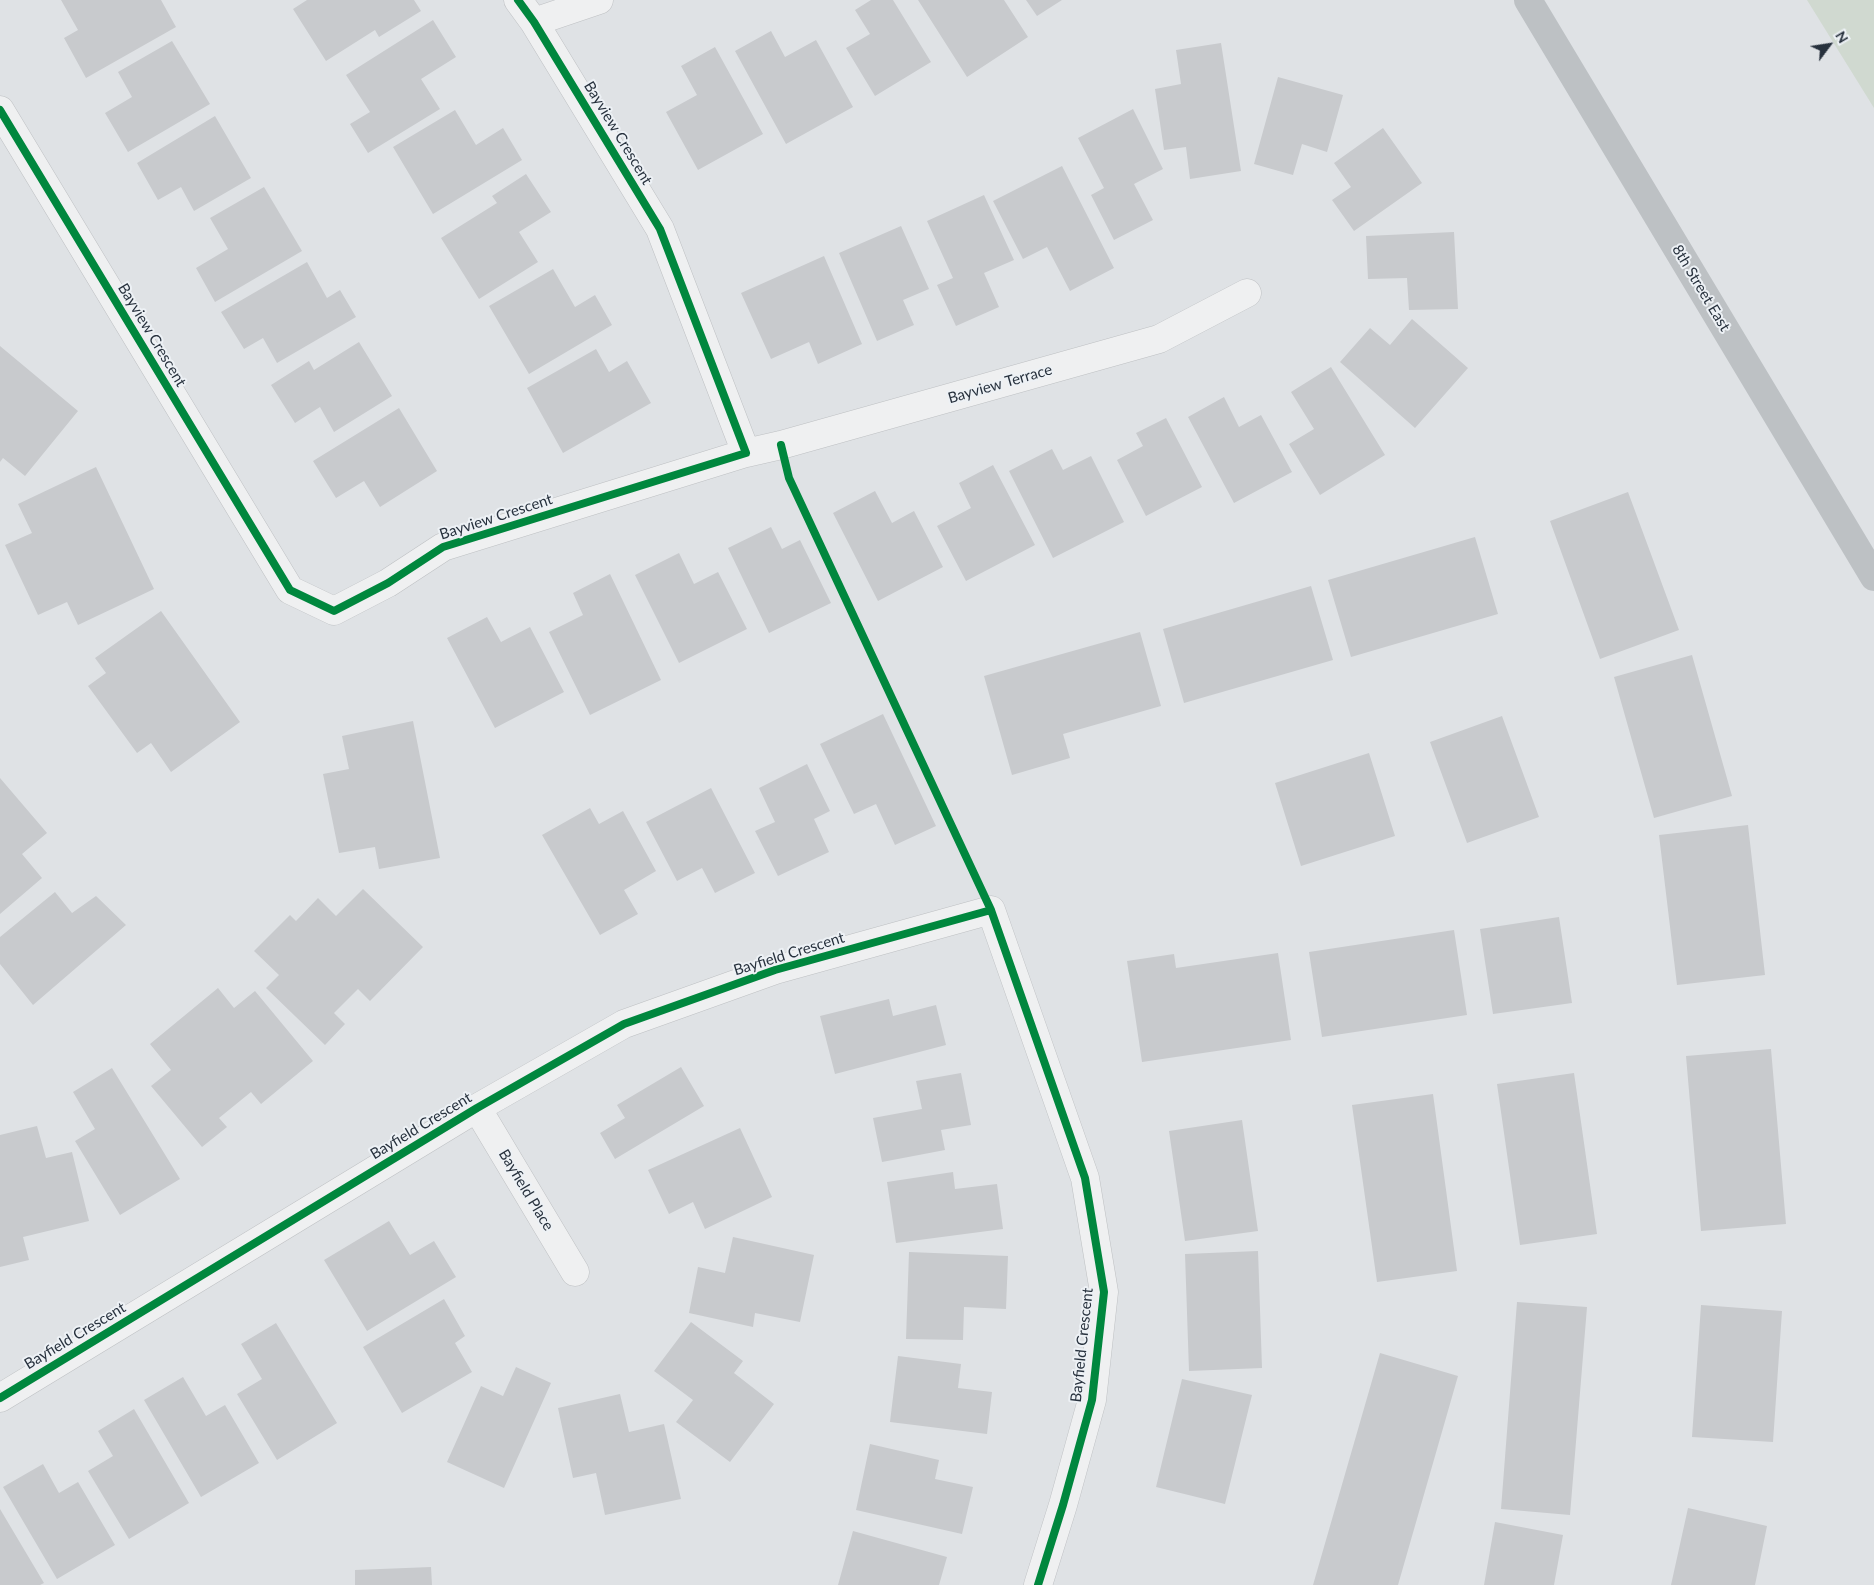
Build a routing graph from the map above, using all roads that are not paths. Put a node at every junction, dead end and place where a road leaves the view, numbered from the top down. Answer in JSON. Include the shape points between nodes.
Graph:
{"nodes":[{"id":1,"x":518,"y":0,"type":"edge"},
{"id":2,"x":599,"y":0,"type":"edge"},
{"id":3,"x":1528,"y":0,"type":"edge"},
{"id":4,"x":534,"y":22,"type":"junction"},
{"id":5,"x":0,"y":110,"type":"edge"},
{"id":6,"x":1247,"y":294,"type":"dead end"},
{"id":7,"x":746,"y":453,"type":"junction"},
{"id":8,"x":1874,"y":577,"type":"edge"},
{"id":9,"x":477,"y":1108,"type":"junction"},
{"id":10,"x":575,"y":1272,"type":"dead end"},
{"id":11,"x":0,"y":1398,"type":"edge"},
{"id":12,"x":1038,"y":1585,"type":"edge"}],
"edges":[{"from":1,"to":4,"type":"street","name":"Bayview Crescent"},
{"from":2,"to":4,"type":"street"},
{"from":3,"to":8,"type":"main road","name":"8th Street East"},
{"from":4,"to":7,"type":"street","name":"Bayview Crescent","via":[[660,229]]},
{"from":5,"to":7,"type":"street","name":"Bayview Crescent","via":[[290,590],[334,611],[388,583],[443,547]]},
{"from":6,"to":7,"type":"street","name":"Bayview Terrace","via":[[1159,340]]},
{"from":9,"to":10,"type":"street","name":"Bayfield Place"},
{"from":9,"to":11,"type":"street","name":"Bayfield Crescent"},
{"from":9,"to":12,"type":"street","name":"Bayfield Crescent","via":[[624,1024],[775,970],[991,910],[1085,1178],[1104,1292],[1092,1400]]}]}
